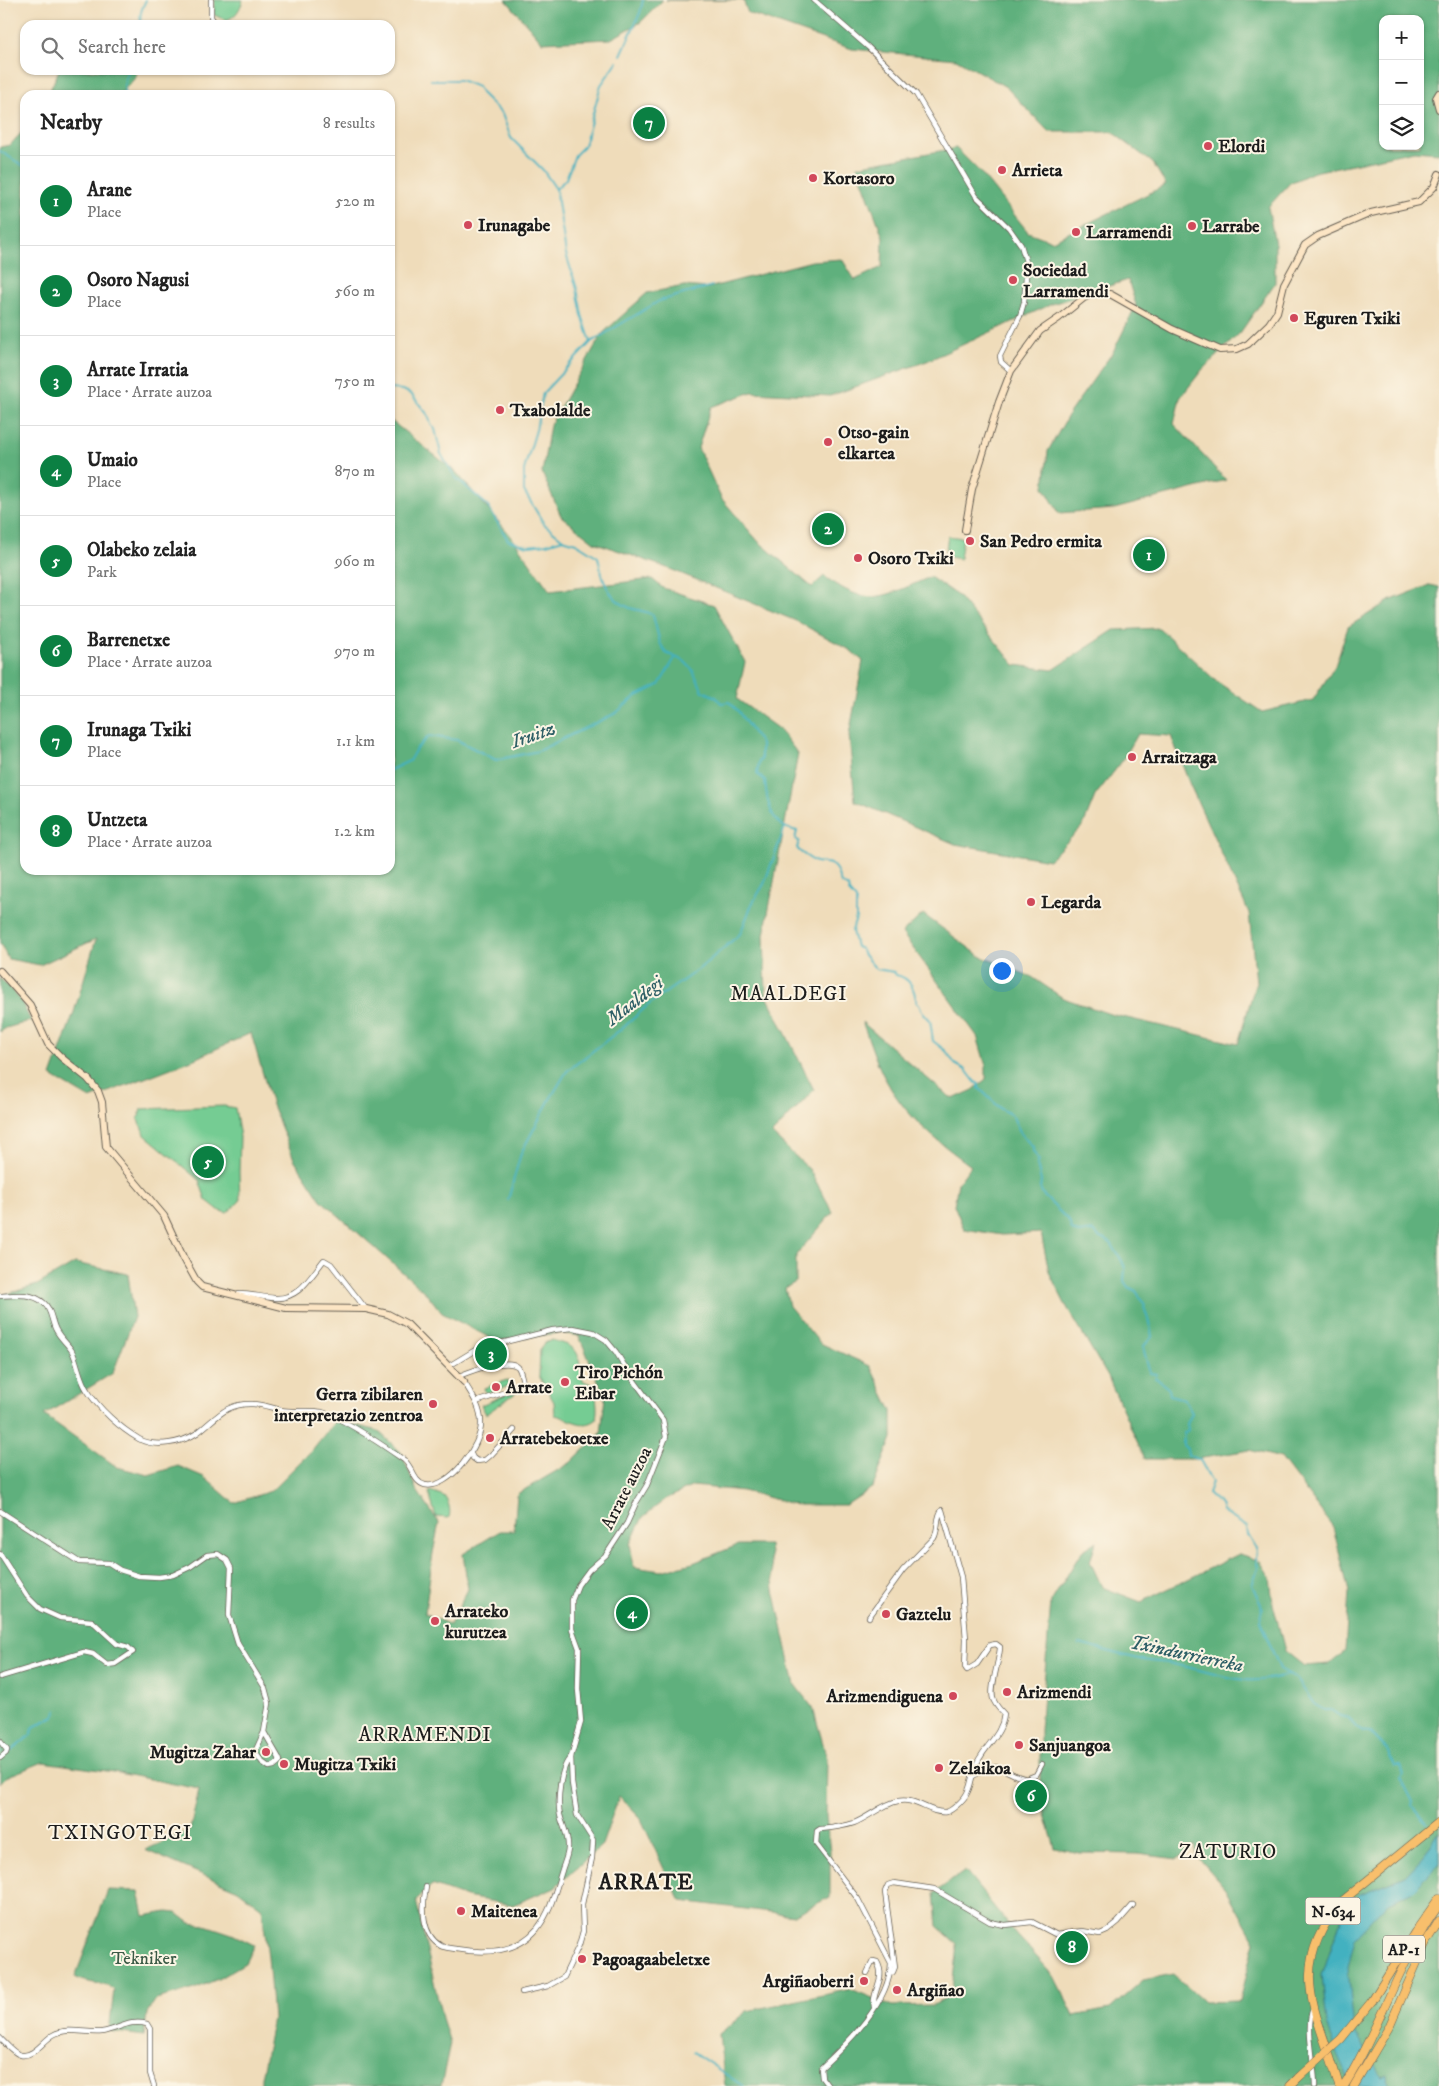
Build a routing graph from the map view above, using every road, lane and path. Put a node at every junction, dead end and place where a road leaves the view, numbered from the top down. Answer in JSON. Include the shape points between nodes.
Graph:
{"nodes":[{"id":1,"x":211,"y":0,"type":"edge"},
{"id":2,"x":814,"y":0,"type":"edge"},
{"id":3,"x":214,"y":20,"type":"edge"},
{"id":4,"x":1439,"y":93,"type":"edge"},
{"id":5,"x":1439,"y":109,"type":"edge"},
{"id":6,"x":1439,"y":174,"type":"edge"},
{"id":7,"x":1011,"y":371,"type":"junction"},
{"id":8,"x":965,"y":530,"type":"dead end"},
{"id":9,"x":0,"y":972,"type":"edge"},
{"id":10,"x":232,"y":1295,"type":"junction"},
{"id":11,"x":0,"y":1296,"type":"edge"},
{"id":12,"x":366,"y":1309,"type":"junction"},
{"id":13,"x":449,"y":1366,"type":"junction"},
{"id":14,"x":459,"y":1376,"type":"junction"},
{"id":15,"x":464,"y":1382,"type":"joint"},
{"id":16,"x":476,"y":1402,"type":"junction"},
{"id":17,"x":514,"y":1430,"type":"dead end"},
{"id":18,"x":472,"y":1456,"type":"junction"},
{"id":19,"x":0,"y":1511,"type":"edge"},
{"id":20,"x":0,"y":1554,"type":"edge"},
{"id":21,"x":869,"y":1617,"type":"dead end"},
{"id":22,"x":0,"y":1677,"type":"edge"},
{"id":23,"x":264,"y":1732,"type":"junction"},
{"id":24,"x":0,"y":1741,"type":"edge"},
{"id":25,"x":571,"y":1757,"type":"junction"},
{"id":26,"x":0,"y":1758,"type":"edge"},
{"id":27,"x":1042,"y":1764,"type":"dead end"},
{"id":28,"x":973,"y":1776,"type":"junction"},
{"id":29,"x":1439,"y":1822,"type":"edge"},
{"id":30,"x":426,"y":1887,"type":"dead end"},
{"id":31,"x":1439,"y":1898,"type":"edge"},
{"id":32,"x":1133,"y":1904,"type":"dead end"},
{"id":33,"x":1439,"y":1905,"type":"edge"},
{"id":34,"x":1439,"y":1922,"type":"edge"},
{"id":35,"x":867,"y":1972,"type":"dead end"},
{"id":36,"x":889,"y":1974,"type":"junction"},
{"id":37,"x":522,"y":1992,"type":"dead end"},
{"id":38,"x":874,"y":2007,"type":"junction"},
{"id":39,"x":1313,"y":2009,"type":"junction"},
{"id":40,"x":1389,"y":2027,"type":"junction"},
{"id":41,"x":0,"y":2038,"type":"edge"},
{"id":42,"x":154,"y":2086,"type":"edge"},
{"id":43,"x":828,"y":2086,"type":"edge"},
{"id":44,"x":1290,"y":2086,"type":"edge"},
{"id":45,"x":1315,"y":2086,"type":"edge"},
{"id":46,"x":1339,"y":2086,"type":"edge"},
{"id":47,"x":1344,"y":2086,"type":"edge"},
{"id":48,"x":1354,"y":2086,"type":"edge"},
{"id":49,"x":1360,"y":2086,"type":"edge"}],
"edges":[{"from":1,"to":3,"type":"street"},
{"from":2,"to":7,"type":"street","via":[[916,94],[971,188],[1021,245],[1027,265],[1024,302],[1000,356],[1001,362]]},
{"from":4,"to":5,"type":"street","via":[[1436,98]]},
{"from":6,"to":7,"type":"street","via":[[1434,187],[1419,202],[1371,213],[1305,245],[1284,284],[1277,312],[1248,344],[1237,349],[1220,350],[1172,329],[1110,294],[1092,294],[1040,331]]},
{"from":7,"to":8,"type":"street","via":[[972,489]]},
{"from":9,"to":10,"type":"street","via":[[30,1005],[48,1044],[98,1091],[106,1146],[164,1216],[197,1282],[209,1290]]},
{"from":10,"to":12,"type":"street","via":[[286,1308]]},
{"from":10,"to":12,"type":"street","via":[[290,1297],[302,1289],[324,1260],[331,1264]]},
{"from":11,"to":18,"type":"street","via":[[26,1296],[44,1303],[56,1331],[72,1351],[87,1390],[123,1428],[147,1442],[162,1444],[189,1436],[224,1410],[252,1404],[285,1411],[311,1410],[326,1414],[403,1460],[423,1484],[443,1481]]},
{"from":12,"to":13,"type":"street","via":[[388,1314],[407,1324]]},
{"from":13,"to":14,"type":"street"},
{"from":13,"to":25,"type":"street","name":"Arrate auzoa","via":[[477,1349],[553,1330],[573,1328],[593,1332],[616,1352],[663,1420],[666,1437],[647,1485],[606,1555],[589,1570],[572,1600],[572,1629],[579,1648],[581,1722]]},
{"from":14,"to":15,"type":"street"},
{"from":14,"to":16,"type":"street","via":[[500,1364],[511,1364],[520,1370],[523,1383],[520,1388]]},
{"from":15,"to":16,"type":"street"},
{"from":16,"to":18,"type":"street","via":[[482,1424]]},
{"from":17,"to":18,"type":"street","via":[[485,1460],[477,1461]]},
{"from":19,"to":23,"type":"street","via":[[80,1562],[109,1563],[139,1576],[174,1575],[212,1554],[228,1560],[231,1568],[229,1615],[238,1644],[265,1688],[269,1702]]},
{"from":20,"to":22,"type":"street","via":[[27,1596],[40,1609],[60,1618],[92,1621],[117,1644],[128,1646],[133,1652],[115,1664],[107,1665],[84,1652]]},
{"from":21,"to":28,"type":"street","via":[[903,1570],[934,1538],[942,1510],[961,1577],[965,1667],[967,1670],[977,1664],[990,1645],[1000,1647],[991,1693],[1004,1714],[1003,1724],[982,1755]]},
{"from":23,"to":23,"type":"street","via":[[280,1758],[274,1766],[269,1767],[254,1752]]},
{"from":24,"to":26,"type":"street","via":[[7,1750]]},
{"from":25,"to":30,"type":"street","name":"Arrate auzoa","via":[[567,1760],[559,1793],[568,1850],[549,1912],[535,1931],[517,1944],[498,1951],[441,1946],[424,1920]]},
{"from":25,"to":37,"type":"street","name":"Arrate auzoa","via":[[577,1815],[593,1840],[582,1904],[580,1945],[564,1977],[548,1986]]},
{"from":27,"to":28,"type":"street","via":[[1036,1775],[1026,1779],[994,1766]]},
{"from":28,"to":36,"type":"street","via":[[965,1797],[948,1812],[937,1812],[910,1801],[898,1801],[853,1823],[817,1831],[815,1838],[820,1851],[845,1880],[871,1921],[891,1963]]},
{"from":29,"to":39,"type":"highway","number":"N-634","via":[[1354,1890],[1330,1915],[1314,1950],[1310,1970]]},
{"from":31,"to":44,"type":"highway","number":"AP-1","bridge":true,"via":[[1372,2001],[1341,2039]]},
{"from":32,"to":36,"type":"street","via":[[1107,1932],[1057,1935],[1032,1922],[1005,1925],[990,1922],[934,1889],[894,1883],[885,1892],[895,1962],[893,1972]]},
{"from":33,"to":47,"type":"highway"},
{"from":34,"to":40,"type":"highway","number":"AP-1","via":[[1426,1942]]},
{"from":35,"to":38,"type":"street","via":[[873,1961],[881,1968]]},
{"from":36,"to":38,"type":"street"},
{"from":38,"to":43,"type":"street","via":[[850,2041],[821,2068],[822,2078]]},
{"from":39,"to":45,"type":"street","via":[[1309,2020]]},
{"from":39,"to":46,"type":"highway","number":"N-634"},
{"from":40,"to":48,"type":"highway"},
{"from":40,"to":49,"type":"highway","number":"AP-1"},
{"from":41,"to":42,"type":"street","via":[[19,2055],[24,2055],[62,2032],[100,2032],[136,2021],[147,2024]]}]}
